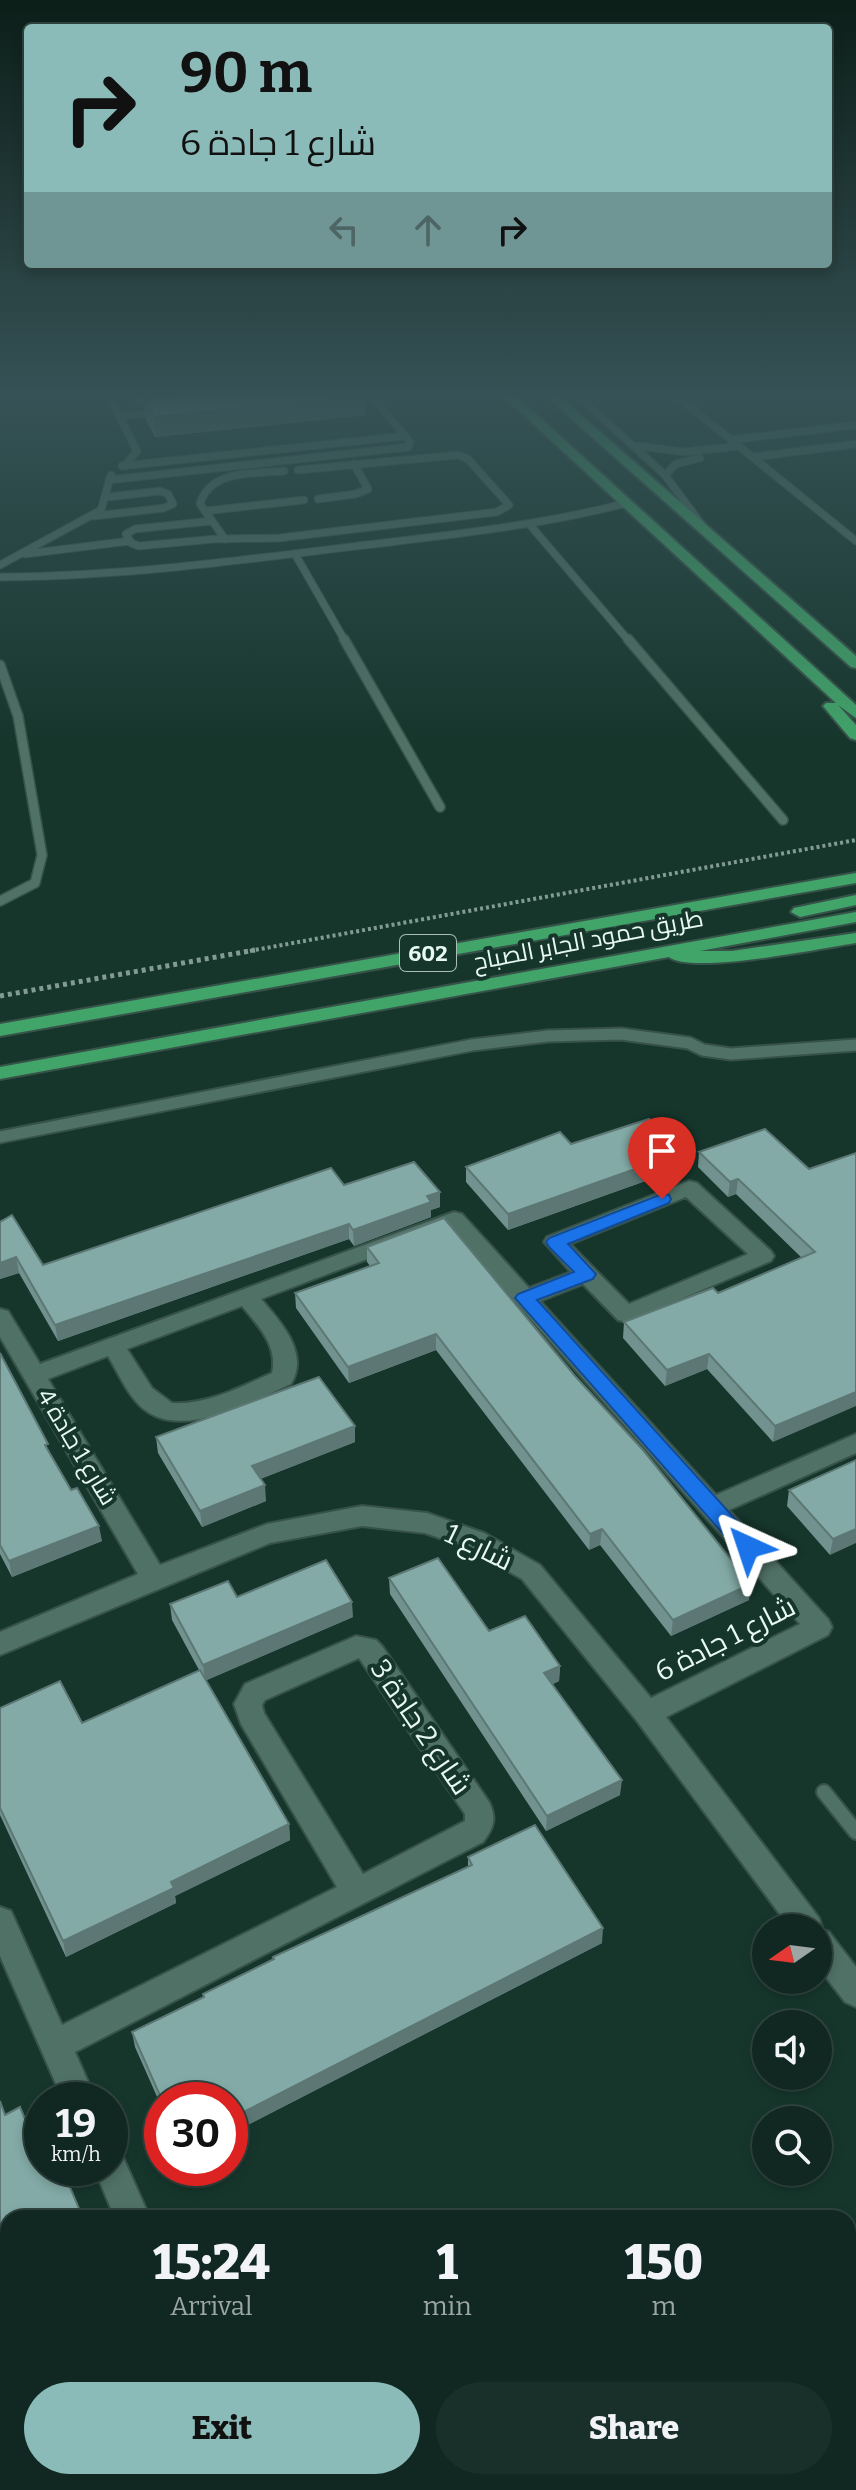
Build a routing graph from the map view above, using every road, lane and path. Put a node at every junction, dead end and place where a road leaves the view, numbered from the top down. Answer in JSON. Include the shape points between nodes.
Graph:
{"nodes":[{"id":1,"x":98,"y":512,"type":"edge"},
{"id":2,"x":127,"y":512,"type":"edge"},
{"id":3,"x":206,"y":512,"type":"edge"},
{"id":4,"x":495,"y":512,"type":"edge"},
{"id":5,"x":586,"y":512,"type":"edge"},
{"id":6,"x":637,"y":512,"type":"edge"},
{"id":7,"x":683,"y":512,"type":"edge"},
{"id":8,"x":692,"y":512,"type":"edge"},
{"id":9,"x":823,"y":512,"type":"edge"},
{"id":10,"x":93,"y":516,"type":"junction"},
{"id":11,"x":212,"y":521,"type":"junction"},
{"id":12,"x":530,"y":525,"type":"junction"},
{"id":13,"x":708,"y":534,"type":"junction"},
{"id":14,"x":854,"y":537,"type":"edge"},
{"id":15,"x":225,"y":539,"type":"junction"},
{"id":16,"x":130,"y":541,"type":"junction"},
{"id":17,"x":295,"y":554,"type":"junction"},
{"id":18,"x":14,"y":556,"type":"junction"},
{"id":19,"x":0,"y":565,"type":"edge"},
{"id":20,"x":0,"y":577,"type":"edge"},
{"id":21,"x":789,"y":651,"type":"junction"},
{"id":22,"x":856,"y":664,"type":"edge"},
{"id":23,"x":0,"y":665,"type":"edge"},
{"id":24,"x":856,"y":713,"type":"edge"},
{"id":25,"x":856,"y":735,"type":"edge"},
{"id":26,"x":440,"y":807,"type":"dead end"},
{"id":27,"x":783,"y":820,"type":"dead end"},
{"id":28,"x":856,"y":840,"type":"edge"},
{"id":29,"x":856,"y":862,"type":"edge"},
{"id":30,"x":856,"y":878,"type":"edge"},
{"id":31,"x":856,"y":900,"type":"edge"},
{"id":32,"x":0,"y":901,"type":"edge"},
{"id":33,"x":673,"y":909,"type":"junction"},
{"id":34,"x":856,"y":917,"type":"edge"},
{"id":35,"x":856,"y":938,"type":"edge"},
{"id":36,"x":662,"y":951,"type":"junction"},
{"id":37,"x":0,"y":996,"type":"edge"},
{"id":38,"x":0,"y":1030,"type":"edge"},
{"id":39,"x":856,"y":1045,"type":"edge"},
{"id":40,"x":0,"y":1073,"type":"edge"},
{"id":41,"x":0,"y":1137,"type":"edge"},
{"id":42,"x":587,"y":1274,"type":"junction"},
{"id":43,"x":246,"y":1296,"type":"junction"},
{"id":44,"x":525,"y":1298,"type":"junction"},
{"id":45,"x":0,"y":1317,"type":"edge"},
{"id":46,"x":113,"y":1346,"type":"junction"},
{"id":47,"x":34,"y":1375,"type":"junction"},
{"id":48,"x":856,"y":1443,"type":"edge"},
{"id":49,"x":712,"y":1507,"type":"junction"},
{"id":50,"x":154,"y":1578,"type":"junction"},
{"id":51,"x":0,"y":1644,"type":"edge"},
{"id":52,"x":647,"y":1713,"type":"junction"},
{"id":53,"x":824,"y":1792,"type":"dead end"},
{"id":54,"x":856,"y":1832,"type":"edge"},
{"id":55,"x":357,"y":1892,"type":"junction"},
{"id":56,"x":798,"y":1914,"type":"edge"},
{"id":57,"x":0,"y":1921,"type":"edge"},
{"id":58,"x":832,"y":1956,"type":"edge"},
{"id":59,"x":850,"y":1974,"type":"edge"},
{"id":60,"x":55,"y":2045,"type":"junction"},
{"id":61,"x":72,"y":2082,"type":"edge"},
{"id":62,"x":119,"y":2186,"type":"edge"},
{"id":63,"x":129,"y":2210,"type":"edge"}],
"edges":[{"from":1,"to":10,"type":"lane"},
{"from":2,"to":10,"type":"lane"},
{"from":3,"to":11,"type":"lane"},
{"from":4,"to":15,"type":"lane"},
{"from":5,"to":12,"type":"lane"},
{"from":6,"to":21,"type":"main road"},
{"from":7,"to":13,"type":"main road"},
{"from":8,"to":13,"type":"lane"},
{"from":9,"to":14,"type":"lane"},
{"from":10,"to":18,"type":"lane"},
{"from":11,"to":15,"type":"lane"},
{"from":11,"to":16,"type":"lane","via":[[131,529],[126,532]]},
{"from":12,"to":17,"type":"lane"},
{"from":12,"to":27,"type":"lane"},
{"from":13,"to":22,"type":"main road"},
{"from":15,"to":16,"type":"lane","via":[[144,546]]},
{"from":16,"to":18,"type":"lane"},
{"from":17,"to":20,"type":"lane","via":[[118,574]]},
{"from":17,"to":26,"type":"lane"},
{"from":18,"to":19,"type":"lane"},
{"from":21,"to":24,"type":"main road"},
{"from":21,"to":25,"type":"main road"},
{"from":23,"to":32,"type":"lane","via":[[18,716],[42,855],[35,883]]},
{"from":28,"to":37,"type":"path"},
{"from":29,"to":33,"type":"main road"},
{"from":30,"to":33,"type":"main road","name":"طريق حمود الجابر الصباح","number":"602"},
{"from":31,"to":36,"type":"main road","via":[[701,932]]},
{"from":33,"to":38,"type":"main road","name":"طريق حمود الجابر الصباح","number":"602"},
{"from":34,"to":36,"type":"main road","name":"طريق حمود الجابر الصباح","number":"602"},
{"from":35,"to":36,"type":"main road","via":[[719,958]]},
{"from":36,"to":40,"type":"main road","name":"طريق حمود الجابر الصباح","number":"602"},
{"from":39,"to":41,"type":"lane","via":[[731,1054],[621,1034],[548,1036],[472,1045]]},
{"from":42,"to":42,"type":"street","via":[[626,1314],[763,1256],[689,1188],[555,1242]]},
{"from":42,"to":44,"type":"street"},
{"from":43,"to":44,"type":"street","name":"شارع 1 جادة 6","via":[[454,1219]]},
{"from":43,"to":46,"type":"street","name":"شارع 1 جادة 6"},
{"from":43,"to":46,"type":"street","via":[[283,1345],[288,1362],[283,1378],[196,1412],[170,1414],[154,1405]]},
{"from":44,"to":49,"type":"street","name":"شارع 1 جادة 6"},
{"from":45,"to":47,"type":"street","name":"شارع 1 جادة 4"},
{"from":46,"to":47,"type":"street","name":"شارع 1 جادة 6"},
{"from":47,"to":50,"type":"street","name":"شارع 1 جادة 4"},
{"from":48,"to":49,"type":"street"},
{"from":49,"to":52,"type":"street","name":"شارع 1 جادة 6","via":[[819,1627]]},
{"from":50,"to":51,"type":"street","name":"شارع 1"},
{"from":50,"to":52,"type":"street","name":"شارع 1","via":[[267,1534],[362,1516],[427,1523],[475,1540],[531,1572]]},
{"from":52,"to":56,"type":"street","name":"شارع 1"},
{"from":53,"to":54,"type":"lane"},
{"from":55,"to":55,"type":"street","name":"شارع 2 جادة 3","via":[[473,1833],[480,1824],[479,1811],[372,1654],[356,1647],[255,1692],[248,1704]]},
{"from":55,"to":60,"type":"street","name":"شارع 2 جادة 3"},
{"from":57,"to":60,"type":"street"},
{"from":58,"to":59,"type":"street"},
{"from":60,"to":61,"type":"street"},
{"from":62,"to":63,"type":"street"}]}
